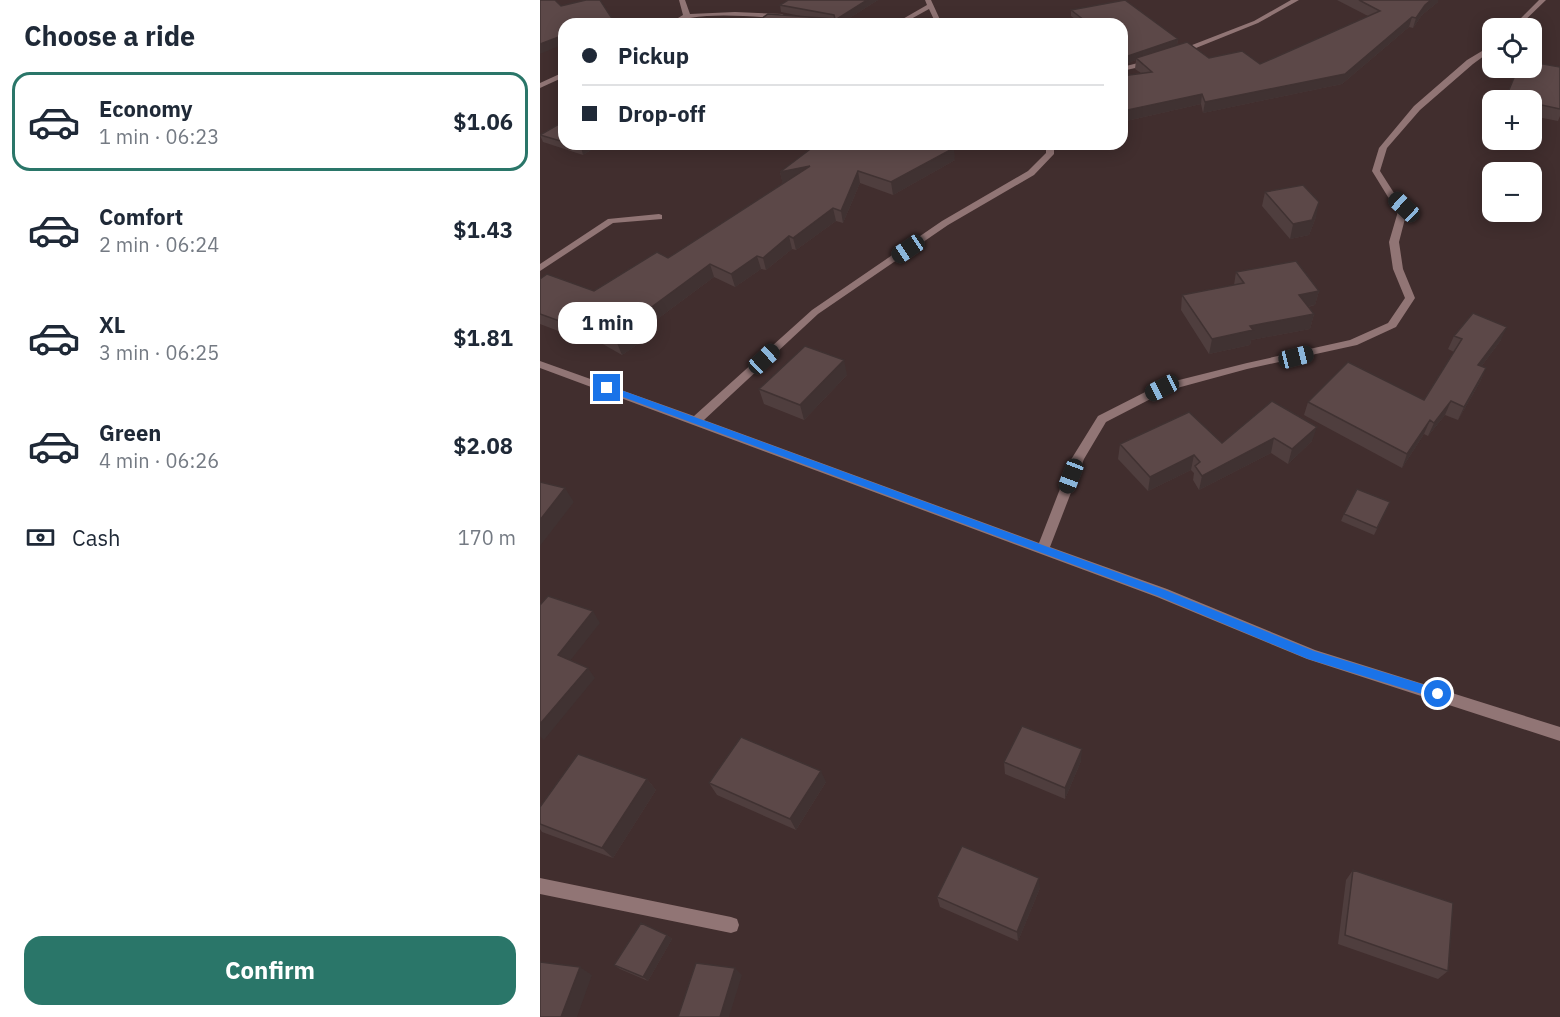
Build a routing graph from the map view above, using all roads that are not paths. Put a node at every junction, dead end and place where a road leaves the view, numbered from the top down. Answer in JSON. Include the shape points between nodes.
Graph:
{"nodes":[{"id":1,"x":682,"y":0,"type":"edge"},
{"id":2,"x":1296,"y":0,"type":"edge"},
{"id":3,"x":1543,"y":0,"type":"edge"},
{"id":4,"x":929,"y":3,"type":"edge"},
{"id":5,"x":687,"y":16,"type":"junction"},
{"id":6,"x":683,"y":18,"type":"edge"},
{"id":7,"x":792,"y":18,"type":"edge"},
{"id":8,"x":906,"y":18,"type":"edge"},
{"id":9,"x":936,"y":18,"type":"edge"},
{"id":10,"x":1524,"y":18,"type":"edge"},
{"id":11,"x":1482,"y":54,"type":"edge"},
{"id":12,"x":1166,"y":56,"type":"edge"},
{"id":13,"x":1155,"y":60,"type":"edge"},
{"id":14,"x":1128,"y":67,"type":"edge"},
{"id":15,"x":558,"y":77,"type":"edge"},
{"id":16,"x":540,"y":86,"type":"edge"},
{"id":17,"x":1050,"y":150,"type":"edge"},
{"id":18,"x":659,"y":217,"type":"dead end"},
{"id":19,"x":540,"y":268,"type":"edge"},
{"id":20,"x":540,"y":364,"type":"edge"},
{"id":21,"x":697,"y":420,"type":"junction"},
{"id":22,"x":1043,"y":549,"type":"junction"},
{"id":23,"x":1560,"y":734,"type":"edge"},
{"id":24,"x":540,"y":886,"type":"edge"},
{"id":25,"x":731,"y":925,"type":"dead end"}],
"edges":[{"from":1,"to":5,"type":"street"},
{"from":2,"to":12,"type":"street","via":[[1256,22]]},
{"from":3,"to":10,"type":"street"},
{"from":4,"to":8,"type":"street"},
{"from":4,"to":9,"type":"street"},
{"from":5,"to":6,"type":"street"},
{"from":5,"to":7,"type":"street"},
{"from":11,"to":22,"type":"street","via":[[1417,108],[1383,148],[1376,171],[1404,207],[1394,243],[1398,269],[1410,298],[1392,325],[1353,343],[1162,388],[1101,419],[1078,458]]},
{"from":13,"to":14,"type":"street"},
{"from":15,"to":16,"type":"street"},
{"from":17,"to":21,"type":"street","via":[[1031,174],[945,223],[814,312]]},
{"from":18,"to":19,"type":"street","via":[[611,221]]},
{"from":20,"to":21,"type":"street"},
{"from":21,"to":22,"type":"street"},
{"from":22,"to":23,"type":"street","via":[[1312,655]]},
{"from":24,"to":25,"type":"street"}]}
